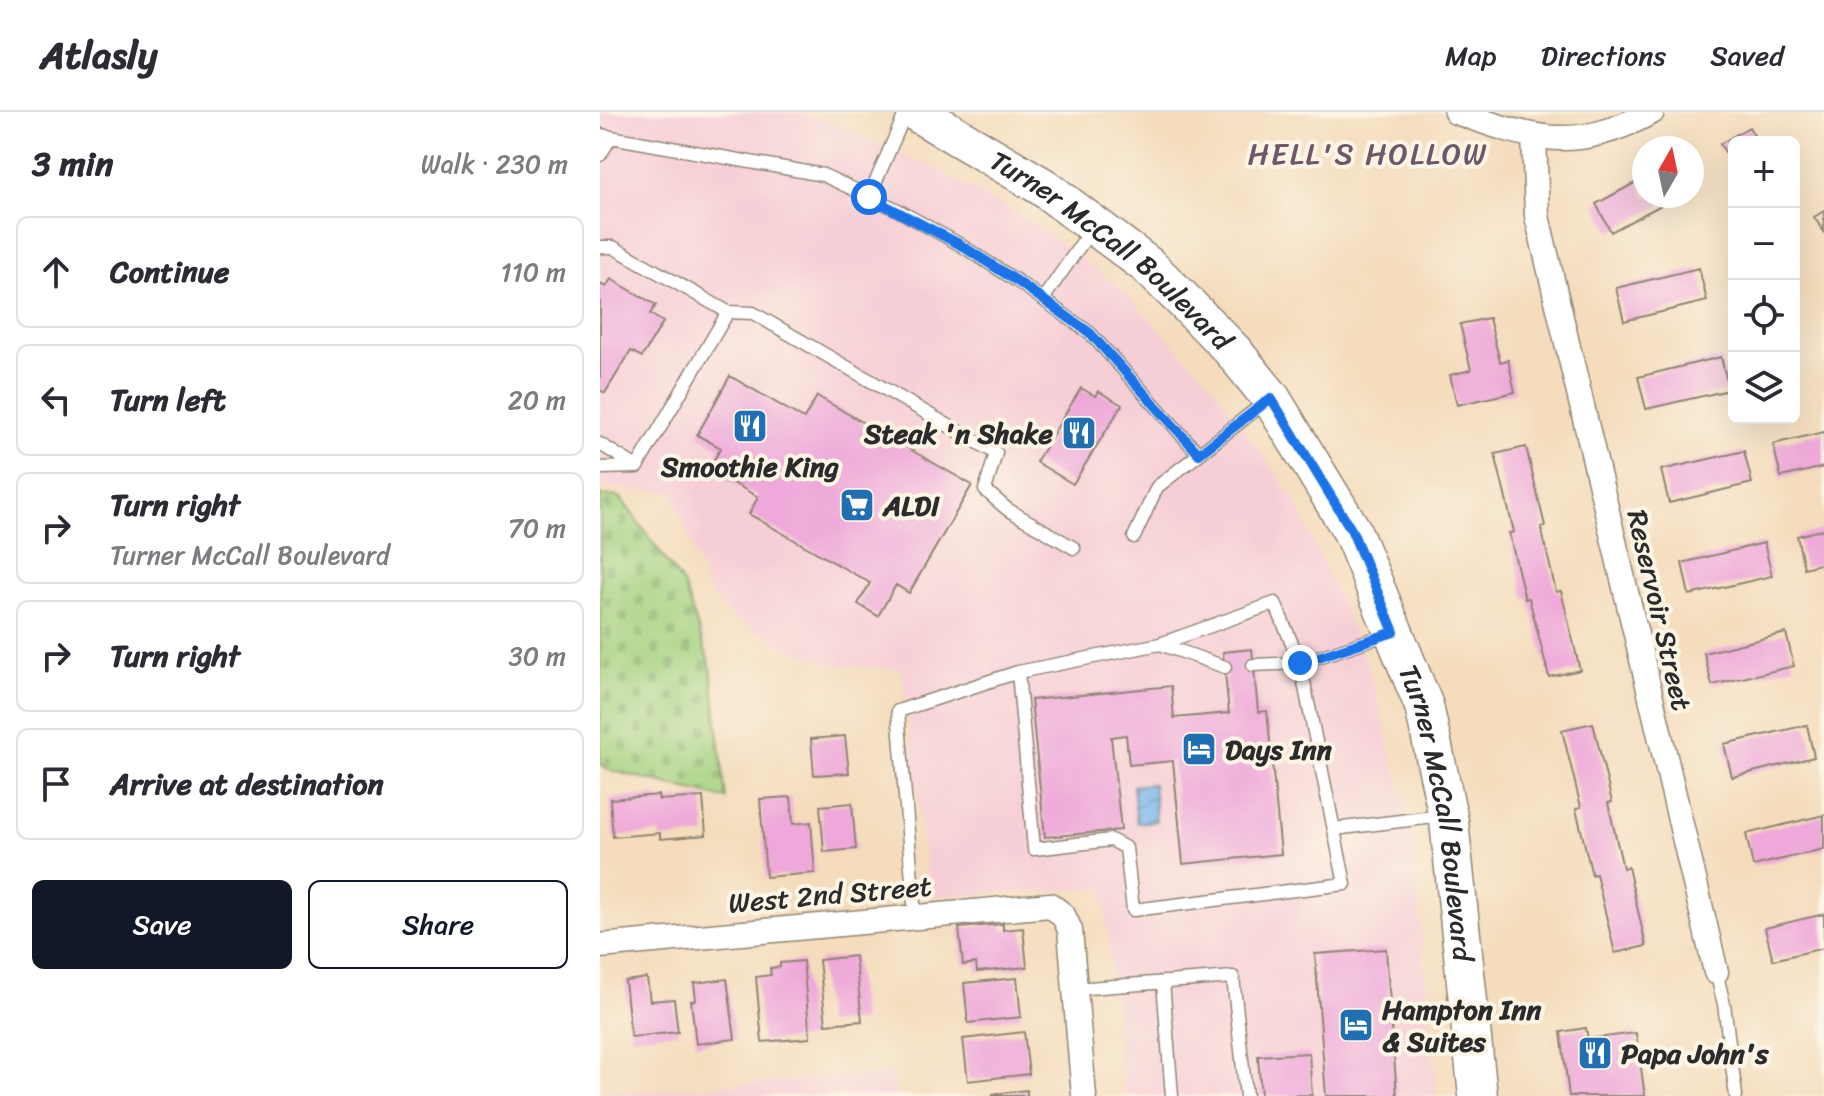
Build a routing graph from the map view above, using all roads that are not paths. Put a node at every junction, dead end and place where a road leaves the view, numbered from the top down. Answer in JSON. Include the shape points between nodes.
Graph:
{"nodes":[{"id":1,"x":906,"y":112,"type":"edge"},
{"id":2,"x":916,"y":112,"type":"edge"},
{"id":3,"x":1456,"y":112,"type":"edge"},
{"id":4,"x":1652,"y":112,"type":"edge"},
{"id":5,"x":605,"y":136,"type":"edge"},
{"id":6,"x":1534,"y":136,"type":"junction"},
{"id":7,"x":600,"y":155,"type":"edge"},
{"id":8,"x":869,"y":197,"type":"junction"},
{"id":9,"x":1095,"y":224,"type":"junction"},
{"id":10,"x":600,"y":247,"type":"edge"},
{"id":11,"x":1043,"y":299,"type":"junction"},
{"id":12,"x":728,"y":312,"type":"junction"},
{"id":13,"x":1271,"y":398,"type":"junction"},
{"id":14,"x":600,"y":444,"type":"edge"},
{"id":15,"x":1199,"y":454,"type":"junction"},
{"id":16,"x":637,"y":467,"type":"junction"},
{"id":17,"x":600,"y":468,"type":"edge"},
{"id":18,"x":1134,"y":537,"type":"dead end"},
{"id":19,"x":1074,"y":548,"type":"dead end"},
{"id":20,"x":1394,"y":632,"type":"junction"},
{"id":21,"x":1160,"y":644,"type":"junction"},
{"id":22,"x":1300,"y":663,"type":"junction"},
{"id":23,"x":1253,"y":665,"type":"dead end"},
{"id":24,"x":1225,"y":667,"type":"dead end"},
{"id":25,"x":1018,"y":672,"type":"junction"},
{"id":26,"x":1448,"y":815,"type":"junction"},
{"id":27,"x":1334,"y":829,"type":"junction"},
{"id":28,"x":915,"y":916,"type":"junction"},
{"id":29,"x":600,"y":946,"type":"edge"},
{"id":30,"x":1716,"y":972,"type":"joint"},
{"id":31,"x":1163,"y":982,"type":"junction"},
{"id":32,"x":1075,"y":989,"type":"junction"},
{"id":33,"x":1084,"y":1096,"type":"edge"},
{"id":34,"x":1172,"y":1096,"type":"edge"},
{"id":35,"x":1246,"y":1096,"type":"edge"},
{"id":36,"x":1478,"y":1096,"type":"edge"},
{"id":37,"x":1736,"y":1096,"type":"edge"}],
"edges":[{"from":1,"to":8,"type":"lane"},
{"from":2,"to":9,"type":"main road","name":"Turner McCall Boulevard","via":[[1020,172]]},
{"from":3,"to":6,"type":"street"},
{"from":4,"to":6,"type":"street","via":[[1596,136]]},
{"from":5,"to":7,"type":"lane"},
{"from":5,"to":8,"type":"lane","via":[[823,175]]},
{"from":6,"to":30,"type":"street","name":"Reservoir Street","via":[[1537,216]]},
{"from":8,"to":11,"type":"lane","via":[[959,244]]},
{"from":9,"to":11,"type":"lane"},
{"from":9,"to":13,"type":"main road","name":"Turner McCall Boulevard","via":[[1182,299]]},
{"from":10,"to":12,"type":"lane","via":[[613,247]]},
{"from":11,"to":15,"type":"lane","via":[[1090,333]]},
{"from":12,"to":16,"type":"lane"},
{"from":12,"to":19,"type":"lane","via":[[753,313],[996,453],[985,490]]},
{"from":13,"to":15,"type":"lane"},
{"from":13,"to":20,"type":"main road","name":"Turner McCall Boulevard","via":[[1352,531]]},
{"from":14,"to":16,"type":"lane"},
{"from":15,"to":18,"type":"lane","via":[[1157,487]]},
{"from":16,"to":17,"type":"lane"},
{"from":20,"to":22,"type":"lane"},
{"from":20,"to":26,"type":"main road","name":"Turner McCall Boulevard","via":[[1424,706]]},
{"from":21,"to":22,"type":"lane","via":[[1275,603]]},
{"from":21,"to":24,"type":"lane"},
{"from":21,"to":25,"type":"lane"},
{"from":22,"to":23,"type":"lane"},
{"from":22,"to":27,"type":"lane"},
{"from":25,"to":27,"type":"lane","via":[[1034,849],[1111,840],[1126,848],[1133,910],[1345,884]]},
{"from":25,"to":28,"type":"lane","via":[[898,711]]},
{"from":26,"to":27,"type":"lane"},
{"from":26,"to":36,"type":"main road","name":"Turner McCall Boulevard"},
{"from":28,"to":29,"type":"street","name":"West 2nd Street"},
{"from":28,"to":32,"type":"street","name":"West 2nd Street","via":[[1050,905],[1070,930]]},
{"from":30,"to":37,"type":"lane","name":"Reservoir Street"},
{"from":31,"to":32,"type":"lane"},
{"from":31,"to":34,"type":"lane"},
{"from":31,"to":35,"type":"lane","via":[[1233,977]]},
{"from":32,"to":33,"type":"street"}]}
